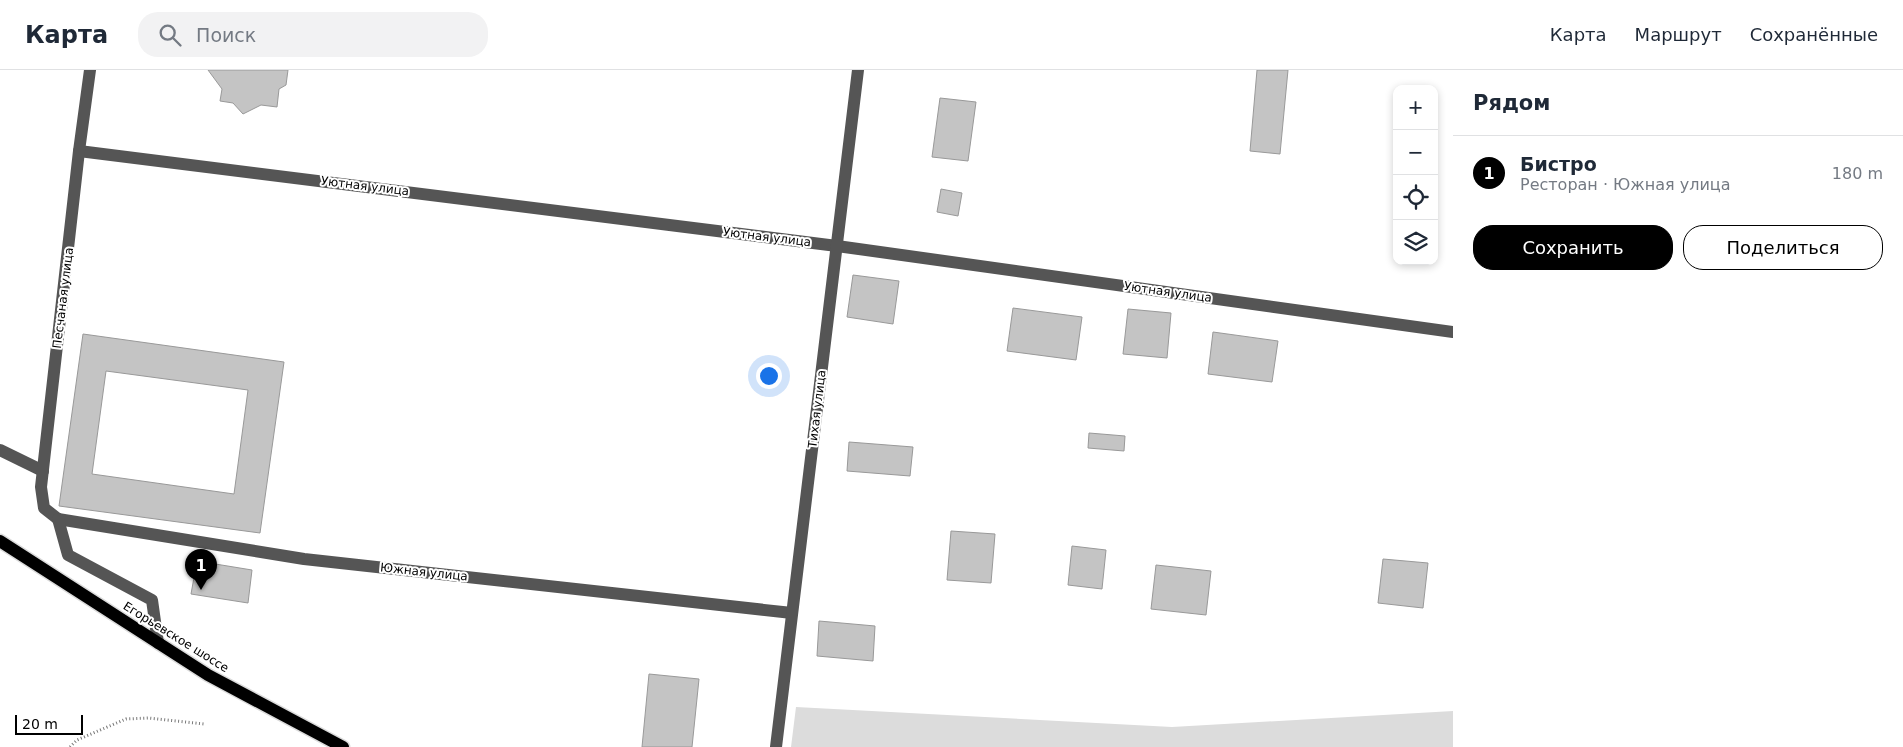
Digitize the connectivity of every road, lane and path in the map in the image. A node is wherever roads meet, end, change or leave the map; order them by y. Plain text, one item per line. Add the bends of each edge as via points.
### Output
1 (90, 70) edge
2 (858, 70) edge
3 (80, 150) junction
4 (837, 246) junction
5 (1453, 332) edge
6 (0, 450) edge
7 (43, 471) junction
8 (58, 519) junction
9 (0, 541) edge
10 (792, 613) junction
11 (158, 643) junction
12 (204, 724) dead end
13 (70, 747) edge
14 (343, 747) edge
15 (776, 747) edge

1 - 3 street, Песчаная улица
2 - 4 street, Тихая улица
3 - 4 street, Уютная улица
3 - 7 street, Песчаная улица
4 - 5 street, Уютная улица
4 - 10 street, Тихая улица
6 - 7 street
7 - 8 street, Песчаная улица via 44,508
8 - 10 street, Южная улица via 304,559
8 - 11 street via 68,555 152,600
9 - 11 main road, Егорьевское шоссе
10 - 15 street, Тихая улица
11 - 14 main road, Егорьевское шоссе via 208,675
12 - 13 path via 126,719 77,740

